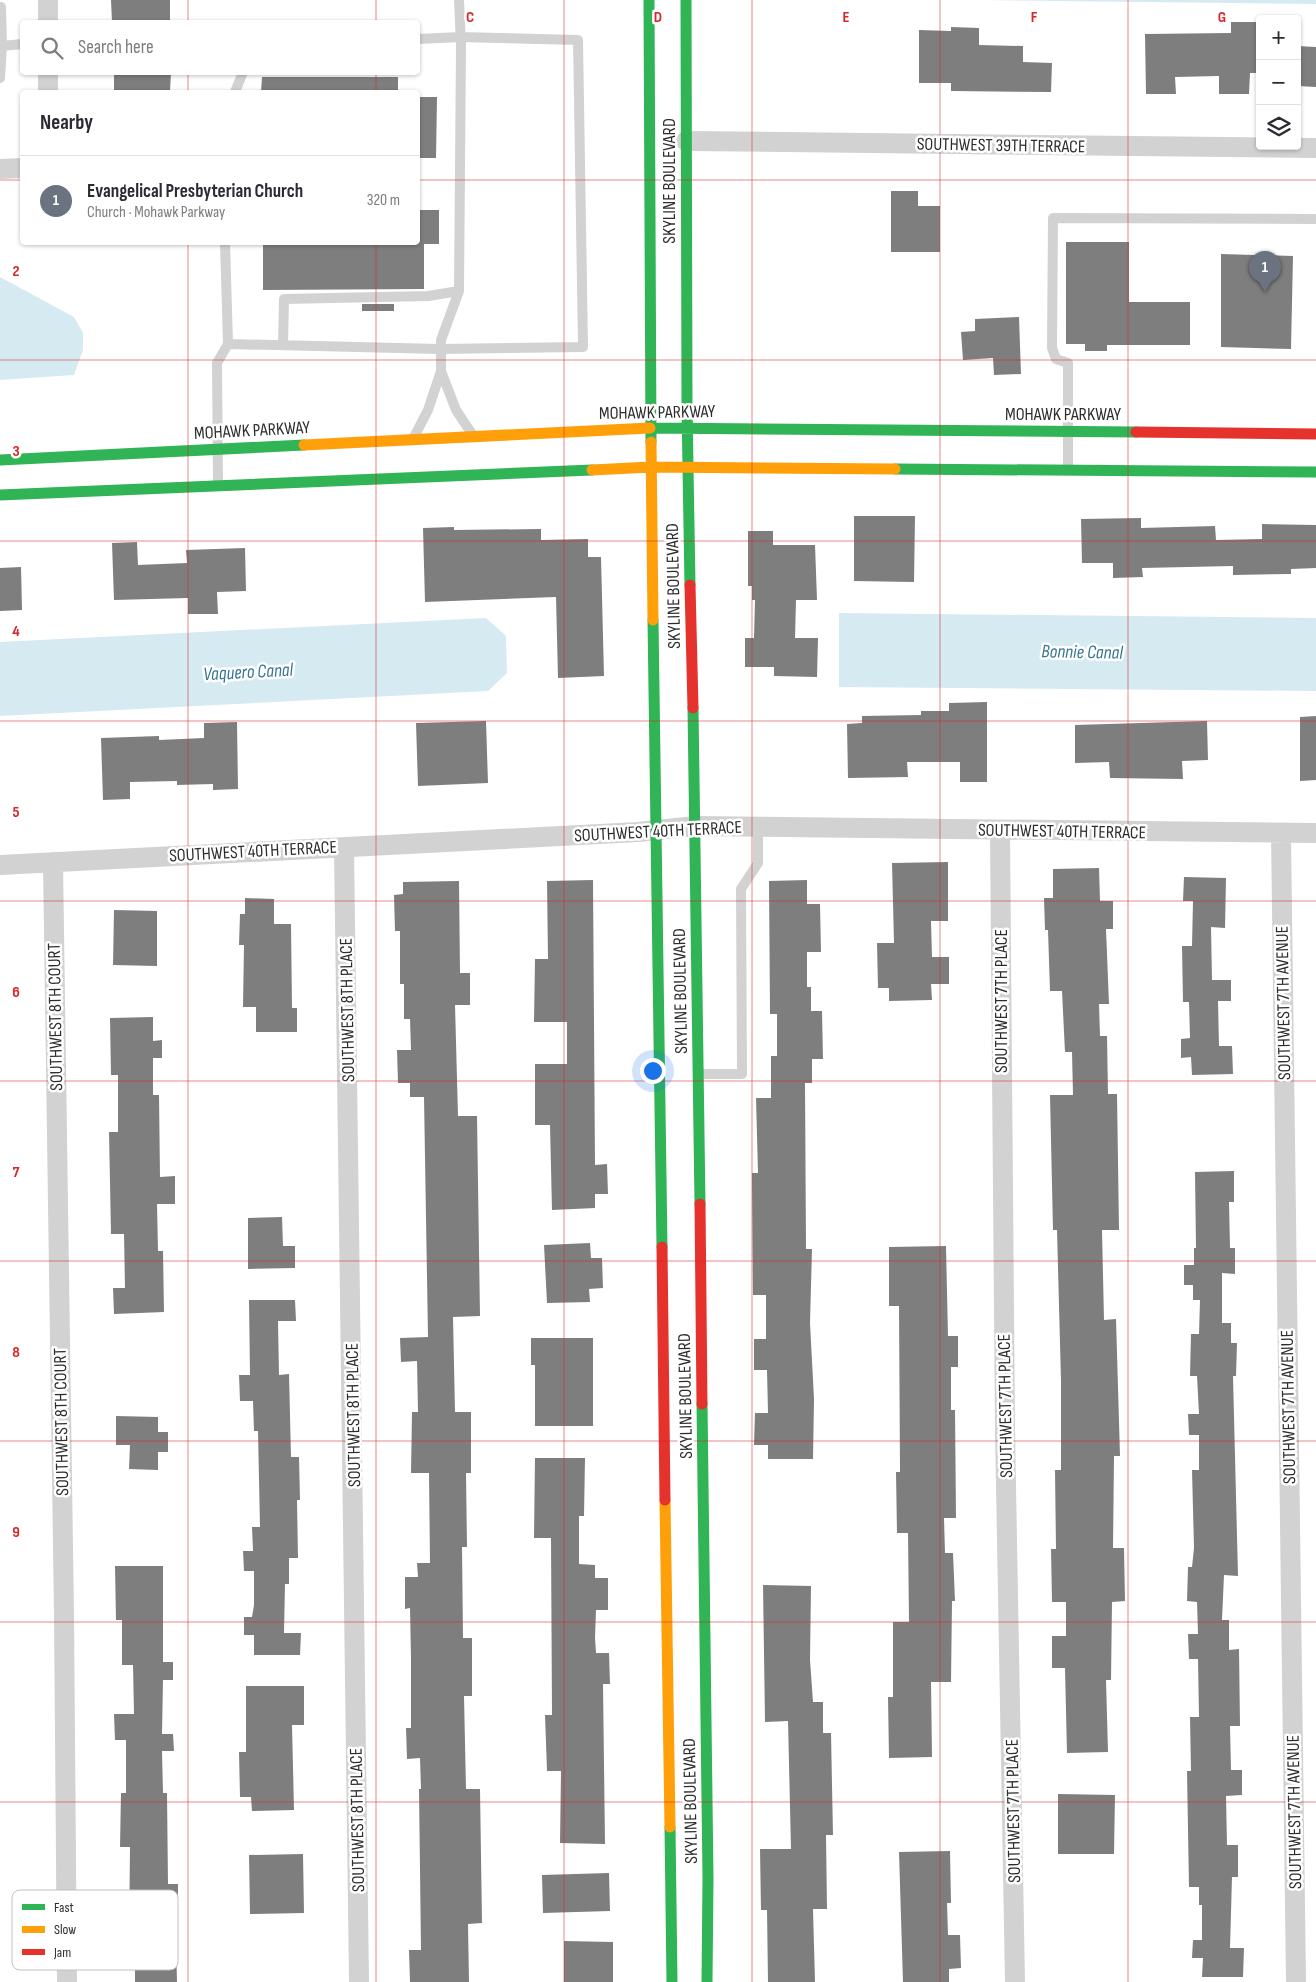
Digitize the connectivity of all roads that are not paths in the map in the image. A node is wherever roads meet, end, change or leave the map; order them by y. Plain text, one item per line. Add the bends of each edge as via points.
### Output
1 (48, 0) edge
2 (459, 0) edge
3 (649, 0) edge
4 (686, 0) edge
5 (1, 7) edge
6 (48, 20) edge
7 (460, 37) junction
8 (420, 39) edge
9 (20, 44) edge
10 (2, 46) junction
11 (48, 75) edge
12 (242, 75) edge
13 (0, 78) edge
14 (48, 90) edge
15 (236, 90) edge
16 (686, 141) junction
17 (1316, 148) edge
18 (20, 168) edge
19 (0, 170) edge
20 (1316, 219) edge
21 (225, 245) edge
22 (459, 291) junction
23 (228, 344) junction
24 (283, 345) junction
25 (440, 349) junction
26 (441, 372) junction
27 (651, 428) junction
28 (688, 428) junction
29 (1068, 430) junction
30 (1316, 434) edge
31 (474, 437) junction
32 (412, 440) junction
33 (217, 450) junction
34 (0, 460) edge
35 (651, 467) junction
36 (689, 468) junction
37 (1068, 470) junction
38 (1316, 472) edge
39 (218, 485) junction
40 (0, 495) edge
41 (695, 826) junction
42 (758, 826) junction
43 (655, 829) junction
44 (1000, 830) junction
45 (1281, 833) junction
46 (1316, 833) edge
47 (344, 847) junction
48 (53, 862) junction
49 (0, 864) edge
50 (698, 1074) junction
51 (66, 1890) edge
52 (359, 1982) edge
53 (672, 1982) edge
54 (707, 1982) edge
55 (1015, 1982) edge
56 (1296, 1982) edge

1 - 6 street
2 - 7 lane
3 - 27 street, SKYLINE BOULEVARD
4 - 16 street, SKYLINE BOULEVARD
5 - 10 lane
7 - 8 lane
7 - 22 lane
7 - 25 lane via 578,40 582,347
9 - 10 lane
10 - 13 lane
11 - 14 street
12 - 15 lane
16 - 17 street, SOUTHWEST 39TH TERRACE
16 - 28 street, SKYLINE BOULEVARD
18 - 19 street
20 - 29 lane via 1053,218 1052,348 1056,359 1068,363
21 - 23 lane
22 - 24 lane via 428,296 284,299
22 - 25 lane
23 - 24 lane
23 - 33 lane via 217,363
24 - 25 lane
25 - 26 lane
26 - 31 lane via 456,410
26 - 32 lane via 428,410
27 - 28 street, MOHAWK PARKWAY
27 - 31 street, MOHAWK PARKWAY
27 - 35 street, SKYLINE BOULEVARD
28 - 29 street, MOHAWK PARKWAY
28 - 36 street, SKYLINE BOULEVARD
29 - 30 street, MOHAWK PARKWAY
29 - 37 lane
31 - 32 street, MOHAWK PARKWAY
32 - 33 street, MOHAWK PARKWAY
33 - 34 street, MOHAWK PARKWAY
33 - 39 lane
35 - 36 street
35 - 39 street
35 - 43 street, SKYLINE BOULEVARD
36 - 37 street
36 - 41 street, SKYLINE BOULEVARD
37 - 38 street
39 - 40 street
41 - 42 street, SOUTHWEST 40TH TERRACE
41 - 43 street, SOUTHWEST 40TH TERRACE
41 - 50 street, SKYLINE BOULEVARD
42 - 44 street, SOUTHWEST 40TH TERRACE
42 - 50 lane via 758,863 741,889 742,1074
43 - 47 street, SOUTHWEST 40TH TERRACE
43 - 53 street, SKYLINE BOULEVARD
44 - 45 street, SOUTHWEST 40TH TERRACE
44 - 55 street, SOUTHWEST 7TH PLACE via 1005,1430
45 - 46 street, SOUTHWEST 40TH TERRACE
45 - 56 street, SOUTHWEST 7TH AVENUE
47 - 48 street, SOUTHWEST 40TH TERRACE
47 - 52 street, SOUTHWEST 8TH PLACE
48 - 49 street, SOUTHWEST 40TH TERRACE
48 - 51 street, SOUTHWEST 8TH COURT
50 - 54 street, SKYLINE BOULEVARD

